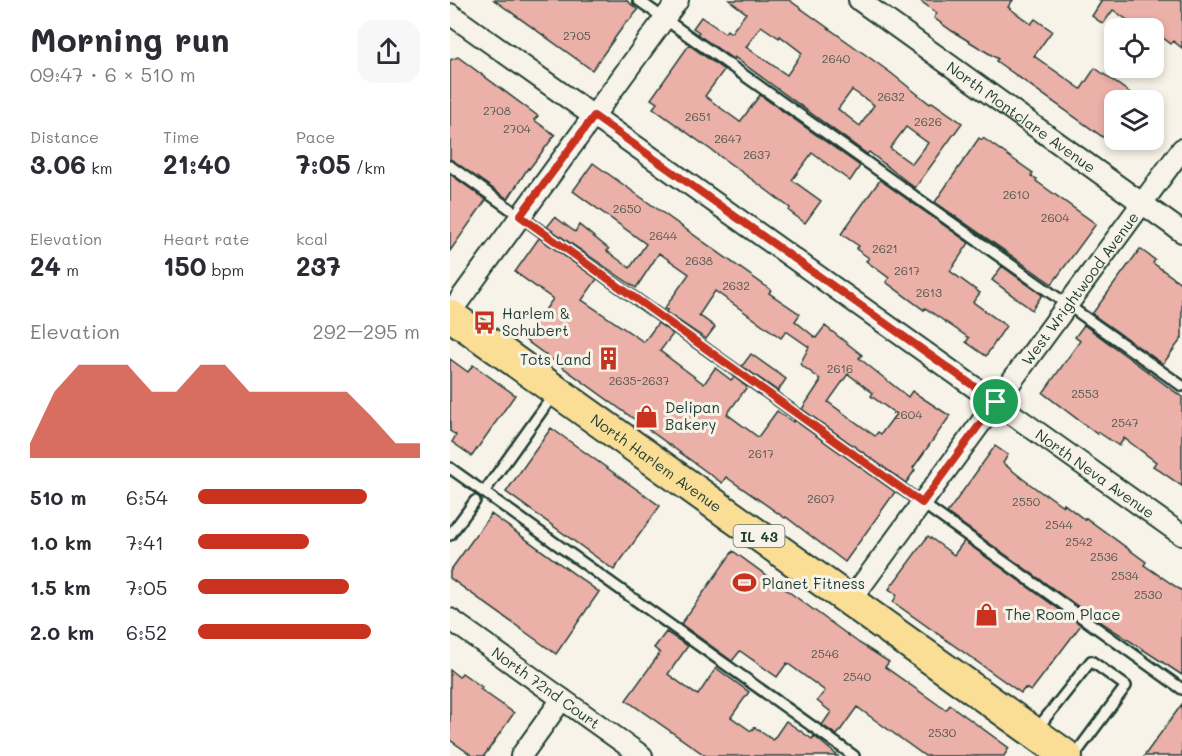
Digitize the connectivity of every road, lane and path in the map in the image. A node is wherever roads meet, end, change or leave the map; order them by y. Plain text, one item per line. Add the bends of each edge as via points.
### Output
1 (638, 0) edge
2 (678, 0) edge
3 (859, 0) edge
4 (450, 14) edge
5 (664, 19) junction
6 (594, 116) junction
7 (1182, 149) edge
8 (450, 166) edge
9 (1142, 203) junction
10 (520, 216) junction
11 (1182, 232) edge
12 (1068, 304) junction
13 (450, 314) edge
14 (1182, 386) edge
15 (557, 391) junction
16 (996, 402) junction
17 (450, 468) edge
18 (484, 492) junction
19 (475, 501) dead end
20 (922, 503) junction
21 (450, 535) edge
22 (1182, 535) edge
23 (850, 601) junction
24 (450, 619) edge
25 (1182, 689) edge
26 (562, 699) junction
27 (1053, 749) edge
28 (521, 756) edge
29 (642, 756) edge
30 (854, 756) edge

1 - 5 lane
2 - 5 street
3 - 9 street, North Montclare Avenue
4 - 6 street, North Neva Avenue
5 - 6 street
5 - 12 lane
6 - 10 street
6 - 16 street, North Neva Avenue
7 - 9 street, West Wrightwood Avenue
8 - 10 lane
9 - 11 street, North Montclare Avenue
9 - 12 street, West Wrightwood Avenue
10 - 13 street
10 - 20 lane
12 - 14 lane
12 - 16 street, West Wrightwood Avenue
13 - 15 main road, North Harlem Avenue / IL 43
15 - 18 lane
15 - 23 main road, North Harlem Avenue / IL 43
16 - 20 street, West Wrightwood Avenue
16 - 22 street, North Neva Avenue
17 - 18 lane
18 - 30 lane
19 - 21 lane
20 - 23 street, West Wrightwood Avenue
20 - 25 lane
23 - 27 main road, North Harlem Avenue / IL 43
24 - 26 street, North 72nd Court
26 - 28 street
26 - 29 street, North 72nd Court
27 - 27 lane via 1126,686 1091,661

